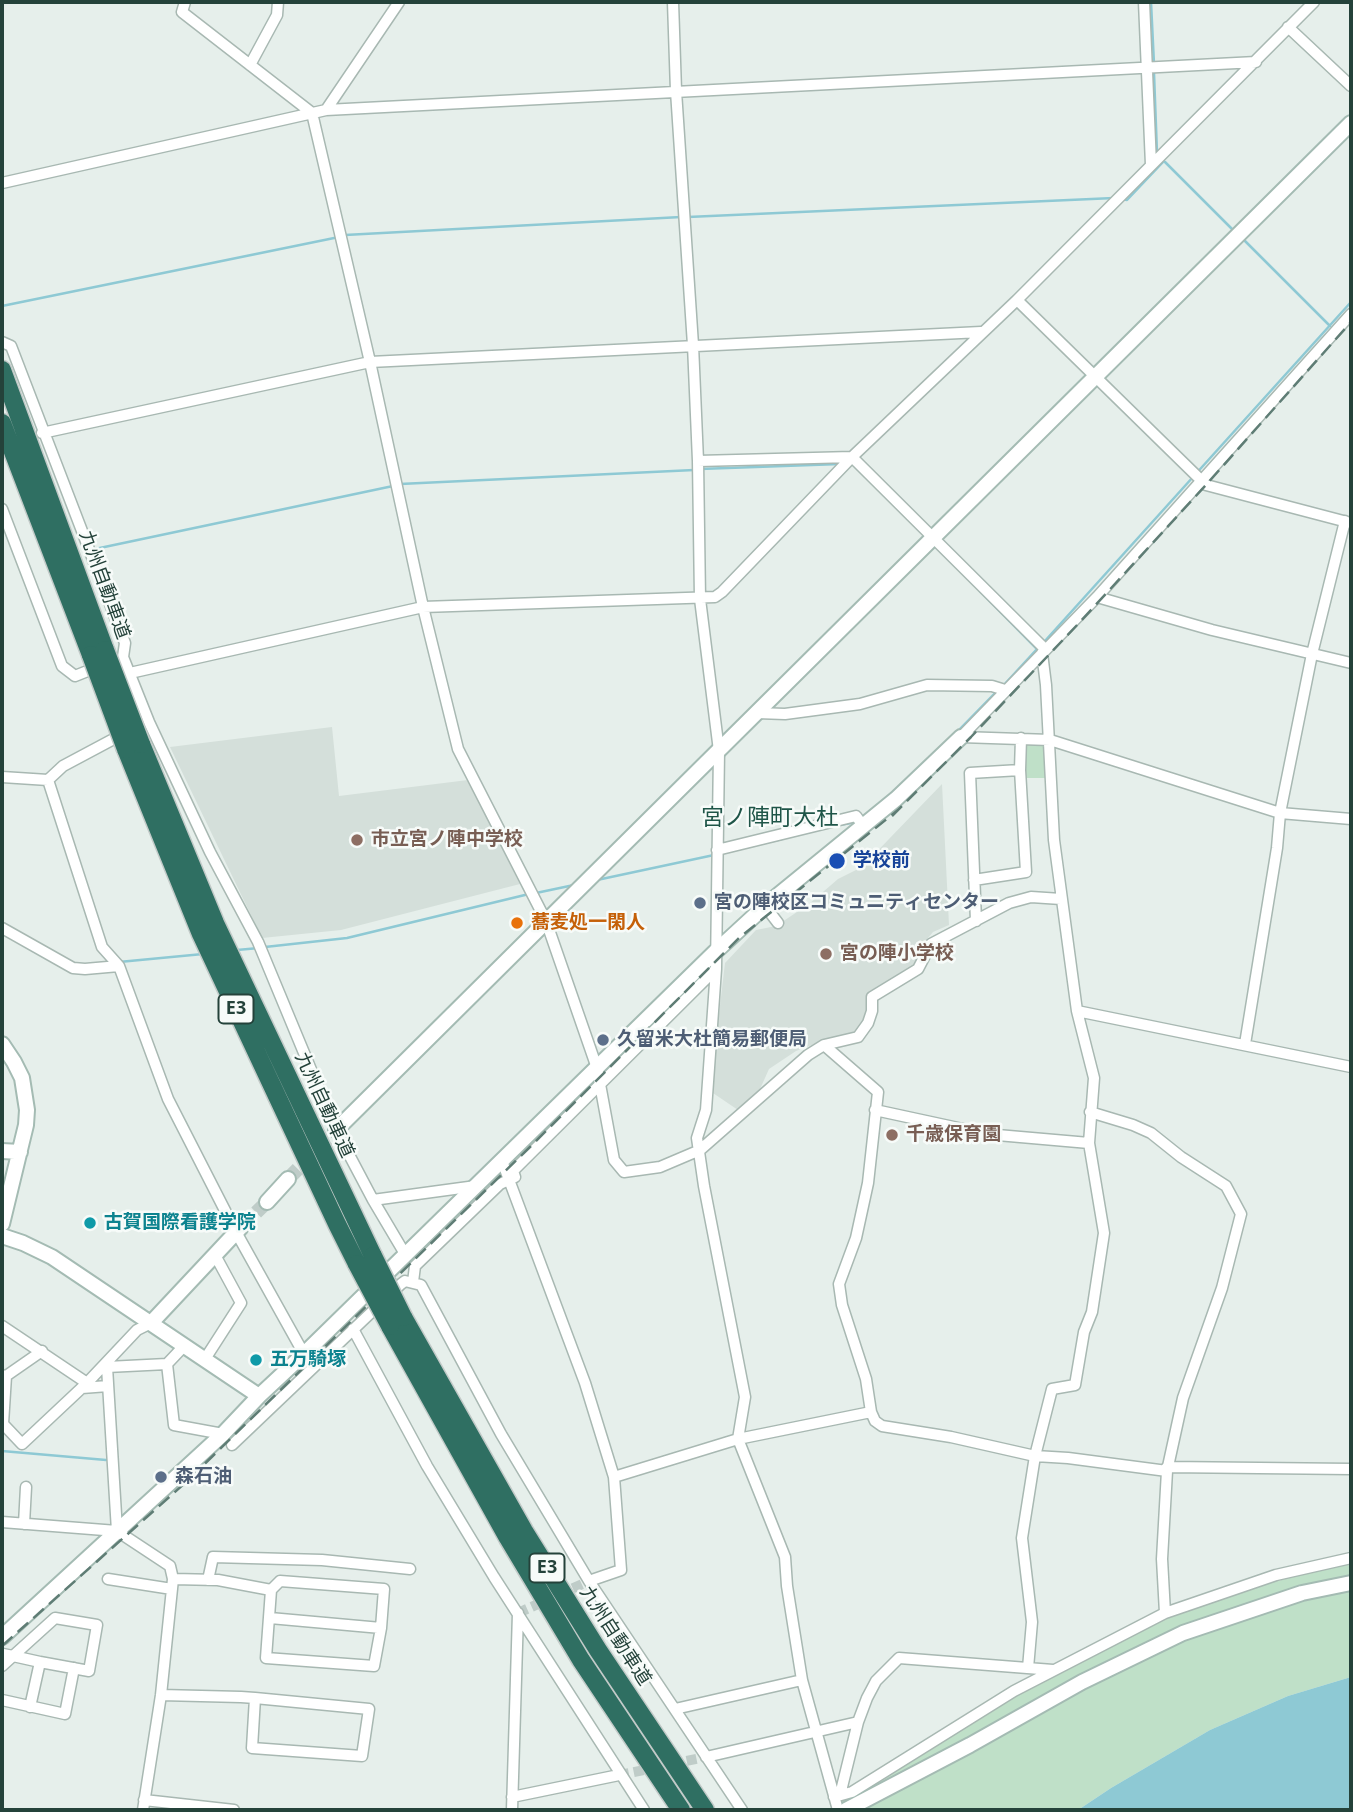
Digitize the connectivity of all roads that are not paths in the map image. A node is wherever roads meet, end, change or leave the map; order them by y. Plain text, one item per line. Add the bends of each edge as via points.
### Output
1 (185, 2) edge
2 (278, 2) edge
3 (399, 2) edge
4 (673, 2) edge
5 (1144, 2) edge
6 (1314, 2) edge
7 (1288, 27) junction
8 (1256, 62) junction
9 (250, 65) junction
10 (1146, 67) junction
11 (1351, 86) edge
12 (676, 91) junction
13 (326, 110) junction
14 (312, 113) junction
15 (1351, 123) edge
16 (1151, 165) junction
17 (2, 183) edge
18 (1017, 300) junction
19 (1351, 314) edge
20 (981, 332) junction
21 (2, 342) edge
22 (693, 345) junction
23 (370, 362) junction
24 (2, 370) edge
25 (1096, 376) junction
26 (2, 423) edge
27 (43, 433) junction
28 (852, 457) junction
29 (698, 461) junction
30 (1202, 482) junction
31 (2, 509) edge
32 (1348, 522) edge
33 (933, 537) junction
34 (1097, 597) junction
35 (700, 599) junction
36 (423, 607) junction
37 (1043, 651) junction
38 (98, 653) junction
39 (1312, 654) junction
40 (123, 657) junction
41 (1351, 663) edge
42 (130, 673) junction
43 (1004, 690) junction
44 (757, 713) junction
45 (149, 722) junction
46 (961, 737) junction
47 (1021, 738) junction
48 (1050, 740) junction
49 (719, 751) junction
50 (1020, 770) junction
51 (2, 777) edge
52 (48, 780) junction
53 (1280, 813) junction
54 (1351, 819) edge
55 (864, 827) junction
56 (717, 850) junction
57 (974, 880) junction
58 (1061, 899) junction
59 (765, 906) junction
60 (546, 921) junction
61 (976, 921) junction
62 (778, 923) dead end
63 (2, 928) edge
64 (715, 952) junction
65 (119, 966) junction
66 (716, 969) junction
67 (1077, 1011) junction
68 (2, 1044) edge
69 (1245, 1044) junction
70 (824, 1045) junction
71 (1351, 1066) edge
72 (597, 1068) junction
73 (600, 1086) junction
74 (875, 1110) junction
75 (1090, 1112) junction
76 (336, 1130) junction
77 (1089, 1143) junction
78 (700, 1150) junction
79 (2, 1151) edge
80 (20, 1152) junction
81 (502, 1161) junction
82 (288, 1179) tunnel mouth
83 (509, 1180) junction
84 (477, 1186) junction
85 (373, 1200) junction
86 (267, 1202) tunnel mouth
87 (2, 1224) edge
88 (239, 1230) junction
89 (2, 1236) edge
90 (405, 1254) junction
91 (215, 1255) junction
92 (413, 1282) junction
93 (396, 1322) junction
94 (151, 1324) junction
95 (2, 1326) edge
96 (353, 1329) junction
97 (185, 1345) junction
98 (43, 1351) junction
99 (304, 1354) junction
100 (205, 1359) junction
101 (107, 1364) junction
102 (167, 1364) junction
103 (4, 1376) edge
104 (84, 1385) junction
105 (108, 1387) junction
106 (259, 1396) junction
107 (871, 1412) junction
108 (228, 1439) junction
109 (738, 1439) junction
110 (1035, 1457) junction
111 (1167, 1469) junction
112 (1351, 1469) edge
113 (614, 1477) junction
114 (26, 1487) dead end
115 (2, 1522) edge
116 (24, 1524) junction
117 (117, 1531) junction
118 (1351, 1558) edge
119 (410, 1569) dead end
120 (108, 1579) dead end
121 (208, 1580) junction
122 (589, 1581) junction
123 (1351, 1583) edge
124 (172, 1584) junction
125 (271, 1591) junction
126 (518, 1613) junction
127 (1165, 1613) junction
128 (270, 1618) junction
129 (381, 1628) junction
130 (2, 1637) edge
131 (7, 1655) edge
132 (40, 1662) junction
133 (2, 1667) edge
134 (74, 1668) junction
135 (1028, 1668) junction
136 (1054, 1670) junction
137 (802, 1680) junction
138 (161, 1695) junction
139 (255, 1698) junction
140 (2, 1700) edge
141 (30, 1707) junction
142 (675, 1709) junction
143 (858, 1722) junction
144 (818, 1730) junction
145 (706, 1757) junction
146 (619, 1775) junction
147 (837, 1796) junction
148 (512, 1797) junction
149 (144, 1805) edge
150 (234, 1810) edge
151 (512, 1810) edge
152 (644, 1810) edge
153 (681, 1810) edge
154 (705, 1810) edge
155 (742, 1810) edge
156 (838, 1810) edge
157 (846, 1810) edge

1 - 9 street via 182,12
2 - 9 street via 277,15
3 - 13 street
4 - 12 street
5 - 10 street
6 - 7 street
7 - 8 street
7 - 11 street
8 - 10 street
8 - 16 street
9 - 14 street
10 - 12 street
10 - 16 street
12 - 13 street
12 - 22 street
13 - 14 street
14 - 17 street
14 - 23 street
15 - 25 street
16 - 18 street
18 - 20 street
18 - 25 street
19 - 30 street
20 - 22 street
20 - 28 street
21 - 27 street via 11,346
22 - 23 street
22 - 29 street
23 - 27 street
23 - 36 street
24 - 38 highway, 九州自動車道 / E3
25 - 30 street
25 - 33 street
26 - 38 highway, 九州自動車道 / E3
27 - 40 street via 125,643
28 - 29 street
28 - 33 street
28 - 35 street via 722,592
29 - 35 street
30 - 32 street
30 - 34 street
31 - 40 street via 62,666 75,676
32 - 39 street
33 - 37 street
33 - 44 street
34 - 37 street
34 - 39 street
35 - 36 street
35 - 49 street
36 - 42 street
36 - 60 street via 458,749
37 - 43 street
37 - 48 street
38 - 93 highway, 九州自動車道 / E3, bridge via 134,746
39 - 41 street
39 - 53 street
40 - 42 street
42 - 45 street
43 - 44 street via 927,685 860,704
43 - 46 street
44 - 49 street
45 - 52 street via 81,755
45 - 76 street via 258,942
46 - 47 street
46 - 55 street
47 - 48 street
47 - 50 street
48 - 53 street
48 - 58 street
49 - 56 street
49 - 60 street
50 - 57 street via 1026,872
50 - 57 street via 970,773
51 - 52 street
52 - 65 street via 102,947
53 - 54 street
53 - 69 street
55 - 56 street via 856,816
55 - 59 street
56 - 64 street
57 - 61 street
58 - 61 street via 1031,897
58 - 67 street
59 - 62 street
59 - 64 street
60 - 72 street
60 - 76 street
61 - 70 street via 931,944 918,969 872,997 868,1023 858,1037
63 - 65 street via 72,968
64 - 66 street
64 - 72 street
65 - 88 street via 168,1099
66 - 73 street
66 - 78 street via 706,1110 697,1138
67 - 69 street
67 - 75 street via 1094,1078
68 - 80 street via 26,1090
69 - 71 street
70 - 74 street via 878,1092
70 - 78 street
72 - 73 street
72 - 81 street
73 - 78 street via 614,1160 624,1172 660,1167
73 - 83 street
74 - 77 street via 986,1134
74 - 107 street via 868,1183 856,1238 839,1284
75 - 77 street
75 - 111 street via 1151,1133 1226,1186 1241,1214 1222,1287 1183,1398
76 - 85 street
77 - 110 street via 1104,1233 1092,1312 1074,1385 1052,1389
78 - 109 street via 745,1397
79 - 80 street
80 - 87 street
81 - 83 street
81 - 84 street
82 - 86 street
83 - 92 street via 415,1266
83 - 113 street via 585,1383
84 - 85 street
84 - 90 street
85 - 90 street
88 - 91 street
88 - 99 street
89 - 94 street via 52,1257
90 - 99 street
91 - 94 street
91 - 100 street via 241,1303
92 - 96 street via 401,1284
92 - 122 street via 421,1285 501,1434
93 - 153 highway, 九州自動車道 / E3 via 425,1394 574,1649
93 - 154 highway, 九州自動車道 / E3 via 440,1386 598,1650
94 - 97 street
94 - 101 street via 137,1329
95 - 98 street
96 - 108 street
96 - 126 street via 427,1466
97 - 100 street
97 - 102 street
98 - 103 street
98 - 104 street
99 - 106 street
100 - 106 street
101 - 102 street
101 - 104 street
101 - 105 street
102 - 108 street via 174,1425
103 - 104 street via 3,1424 22,1444
104 - 105 street
105 - 117 street
106 - 108 street
107 - 109 street
107 - 110 street via 883,1426
108 - 117 street
109 - 113 street
109 - 137 street via 785,1557
110 - 111 street
110 - 135 street via 1022,1538 1032,1622
111 - 112 street
111 - 127 street via 1162,1559
113 - 122 street via 621,1570
114 - 116 street
115 - 116 street
116 - 117 street
117 - 124 street via 170,1566
117 - 130 street
118 - 127 street via 1276,1575
119 - 121 street via 322,1560 213,1557
120 - 124 street
121 - 124 street
121 - 125 street
122 - 142 street
123 - 157 street via 1291,1596 1183,1633 1082,1682
124 - 138 street
125 - 128 street
125 - 129 street via 280,1581 384,1589
126 - 146 street
126 - 148 street
127 - 136 street
128 - 129 street
128 - 129 street via 265,1658 374,1667
131 - 132 street
131 - 133 street
131 - 134 street via 55,1618 97,1625 89,1671
132 - 134 street
132 - 141 street
134 - 141 street via 65,1714
135 - 136 street
135 - 143 street via 899,1658 876,1681
136 - 147 street via 852,1792
137 - 142 street
137 - 144 street
138 - 139 street
138 - 149 street
139 - 139 street via 369,1709 362,1755 252,1748
140 - 141 street
142 - 145 street
143 - 144 street
143 - 147 street
144 - 145 street
144 - 147 street
145 - 155 street
146 - 148 street
146 - 152 street
147 - 156 street
148 - 151 street
149 - 150 street

